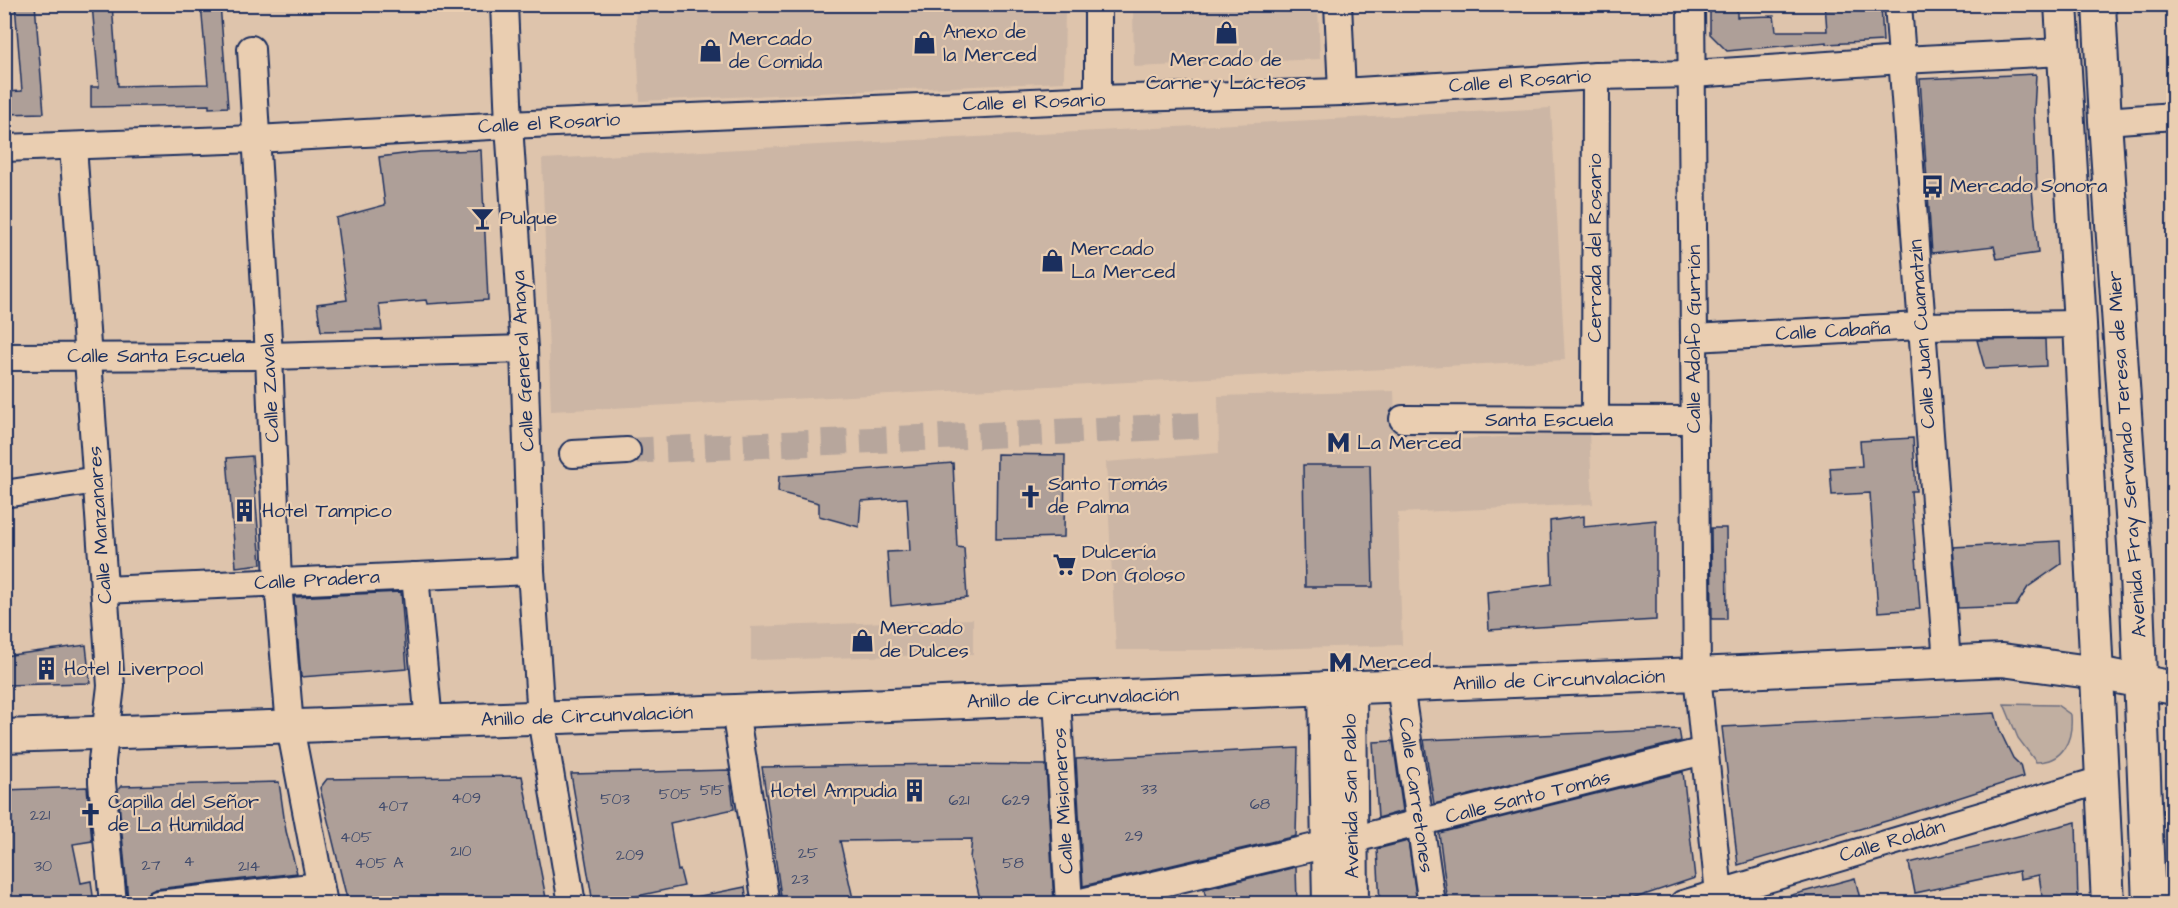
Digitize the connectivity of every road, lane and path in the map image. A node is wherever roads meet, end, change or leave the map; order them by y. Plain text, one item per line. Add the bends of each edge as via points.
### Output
1 (504, 4) edge
2 (1098, 4) edge
3 (1338, 4) edge
4 (1691, 4) edge
5 (1898, 4) edge
6 (2061, 4) edge
7 (2099, 4) edge
8 (251, 49) dead end
9 (2063, 52) junction
10 (1902, 60) junction
11 (1692, 74) junction
12 (1596, 76) junction
13 (1342, 92) junction
14 (1098, 99) junction
15 (2174, 116) edge
16 (2105, 121) junction
17 (509, 125) junction
18 (256, 138) junction
19 (73, 146) junction
20 (4, 148) edge
21 (2080, 324) junction
22 (1920, 326) junction
23 (1694, 338) junction
24 (524, 349) junction
25 (269, 356) junction
26 (4, 357) edge
27 (87, 357) junction
28 (1403, 419) dead end
29 (1595, 420) junction
30 (1695, 420) junction
31 (627, 451) tunnel mouth
32 (573, 454) dead end
33 (97, 480) junction
34 (4, 494) edge
35 (531, 571) junction
36 (415, 576) junction
37 (278, 582) junction
38 (104, 590) junction
39 (1947, 663) junction
40 (2097, 673) junction
41 (1697, 674) junction
42 (2140, 681) junction
43 (1400, 686) junction
44 (1337, 688) junction
45 (2174, 688) edge
46 (1057, 699) junction
47 (735, 711) junction
48 (541, 718) junction
49 (429, 722) junction
50 (290, 727) junction
51 (106, 733) junction
52 (4, 735) edge
53 (1704, 751) junction
54 (2102, 780) junction
55 (1420, 824) junction
56 (1340, 842) junction
57 (322, 895) edge
58 (1719, 898) edge
59 (113, 903) edge
60 (158, 903) edge
61 (572, 903) edge
62 (766, 903) edge
63 (1071, 903) edge
64 (1329, 903) edge
65 (1352, 903) edge
66 (1432, 903) edge
67 (1683, 903) edge
68 (2108, 903) edge
69 (2149, 903) edge

1 - 17 street, Calle General Anaya
2 - 14 street
3 - 13 street
4 - 11 street, Calle Adolfo Gurrión
5 - 10 street, Calle Juan Cuamatzín
6 - 9 main road, Avenida Fray Servando Teresa de Mier
7 - 16 main road, Avenida Fray Servando Teresa de Mier
8 - 18 street, Calle Zavala
9 - 10 street, Calle el Rosario
9 - 21 main road, Avenida Fray Servando Teresa de Mier
10 - 11 street, Calle el Rosario
10 - 22 street, Calle Juan Cuamatzín
11 - 12 street, Calle el Rosario
11 - 23 street, Calle Adolfo Gurrión
12 - 13 street, Calle el Rosario
12 - 29 street, Cerrada del Rosario
13 - 14 street, Calle el Rosario
14 - 17 street, Calle el Rosario
15 - 16 street
16 - 42 main road, Avenida Fray Servando Teresa de Mier
17 - 18 street, Calle el Rosario
17 - 24 street, Calle General Anaya
18 - 19 street, Calle el Rosario
18 - 25 street, Calle Zavala
19 - 20 street, Calle el Rosario
19 - 27 street, Calle Manzanares
21 - 22 street, Calle Cabaña
21 - 40 main road, Avenida Fray Servando Teresa de Mier
22 - 23 street, Calle Cabaña
22 - 39 street, Calle Juan Cuamatzín
23 - 30 street, Calle Adolfo Gurrión
24 - 25 street, Calle Santa Escuela
24 - 35 street, Calle General Anaya
25 - 27 street, Calle Santa Escuela
25 - 37 street, Calle Zavala
26 - 27 street, Calle Santa Escuela
27 - 33 street, Calle Manzanares
28 - 29 street, Santa Escuela
29 - 30 street, Santa Escuela
30 - 41 street, Calle Adolfo Gurrión
31 - 32 street
33 - 34 street
33 - 38 street, Calle Manzanares
35 - 36 street, Calle Pradera
35 - 48 street, Calle General Anaya
36 - 37 street, Calle Pradera
36 - 49 street
37 - 38 street, Calle Pradera
37 - 50 street, Calle Zavala
38 - 51 street, Calle Manzanares via 111,687
39 - 40 main road, Anillo de Circunvalación via 2002,660
39 - 41 main road, Anillo de Circunvalación
40 - 42 main road, Anillo de Circunvalación
40 - 54 main road, Avenida Fray Servando Teresa de Mier
41 - 43 main road, Anillo de Circunvalación
41 - 53 street, Calle Adolfo Gurrión
42 - 45 main road, Anillo de Circunvalación
42 - 69 main road, Avenida Fray Servando Teresa de Mier
43 - 44 main road, Anillo de Circunvalación
43 - 55 street, Calle Carretones
44 - 46 main road, Anillo de Circunvalación
44 - 56 main road
46 - 47 main road, Anillo de Circunvalación
46 - 63 street, Calle Misioneros
47 - 48 main road, Anillo de Circunvalación
47 - 62 street
48 - 49 main road, Anillo de Circunvalación
48 - 61 street, Calle General Anaya
49 - 50 main road, Anillo de Circunvalación
50 - 51 main road, Anillo de Circunvalación
50 - 57 street, Calle Zavala
51 - 52 main road, Anillo de Circunvalación
51 - 59 street, Calle Manzanares via 102,782
53 - 55 street, Calle Santo Tomás
53 - 58 street, Calle Adolfo Gurrión
54 - 58 street, Calle Roldán
54 - 68 main road, Avenida Fray Servando Teresa de Mier
55 - 56 street, Calle Santo Tomás
55 - 66 street, Calle Carretones
56 - 63 street, Calle Santo Tomás
56 - 64 main road
56 - 65 main road, Avenida San Pablo
57 - 60 street
58 - 67 street, Calle Roldán

